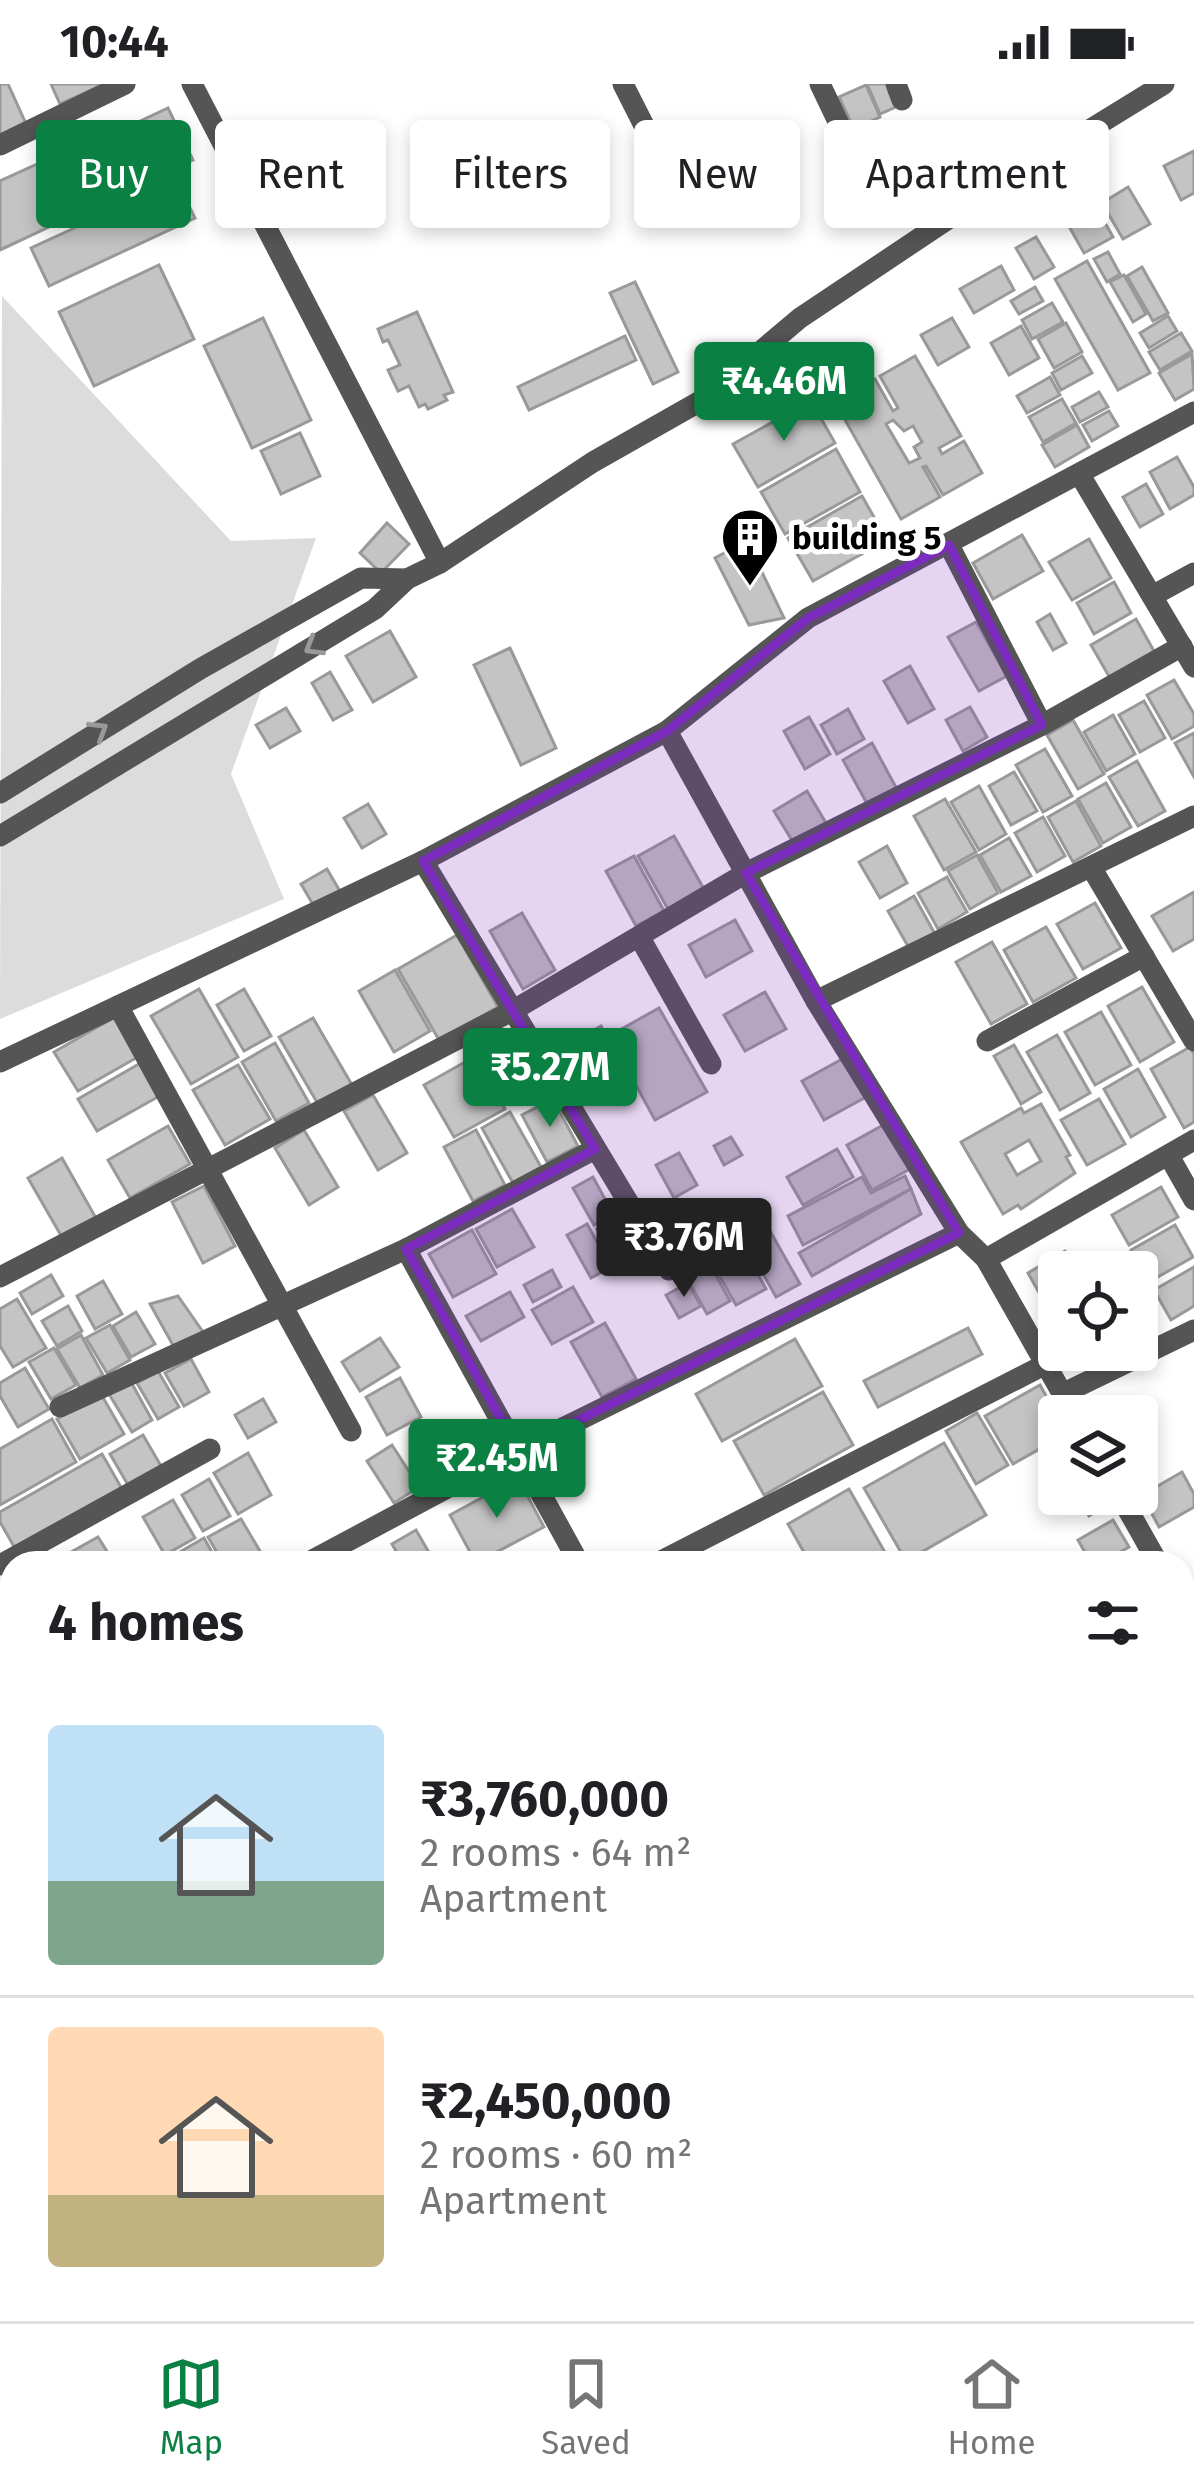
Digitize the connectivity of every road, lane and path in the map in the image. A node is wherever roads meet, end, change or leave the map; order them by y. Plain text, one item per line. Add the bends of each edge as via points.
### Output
1 (125, 84) edge
2 (192, 84) edge
3 (623, 84) edge
4 (820, 84) edge
5 (1164, 84) edge
6 (641, 120) edge
7 (837, 120) edge
8 (0, 145) edge
9 (1194, 412) edge
10 (1080, 476) junction
11 (949, 545) junction
12 (440, 563) junction
13 (1194, 573) edge
14 (407, 579) junction
15 (1152, 596) junction
16 (1182, 646) junction
17 (1194, 667) edge
18 (1042, 725) junction
19 (668, 730) junction
20 (0, 793) edge
21 (1194, 816) edge
22 (0, 836) edge
23 (423, 861) junction
24 (1091, 867) junction
25 (746, 872) junction
26 (640, 938) junction
27 (1144, 956) junction
28 (816, 1001) junction
29 (118, 1006) junction
30 (512, 1011) junction
31 (987, 1041) dead end
32 (1194, 1041) edge
33 (0, 1062) edge
34 (711, 1064) dead end
35 (1194, 1140) edge
36 (595, 1149) junction
37 (1169, 1156) junction
38 (208, 1172) junction
39 (1194, 1200) edge
40 (959, 1233) junction
41 (406, 1249) junction
42 (986, 1259) junction
43 (669, 1270) dead end
44 (0, 1277) edge
45 (282, 1303) junction
46 (1194, 1330) edge
47 (1038, 1350) edge
48 (1038, 1368) edge
49 (1050, 1371) edge
50 (1062, 1394) joint
51 (60, 1407) dead end
52 (351, 1431) dead end
53 (209, 1449) dead end
54 (518, 1450) junction
55 (1131, 1515) edge
56 (25, 1551) edge
57 (329, 1551) edge
58 (573, 1551) edge
59 (680, 1551) edge
60 (1151, 1551) edge

1 - 8 street
2 - 12 street
3 - 6 street
4 - 7 street
5 - 12 street via 800,318 704,399
9 - 10 street
10 - 11 street
10 - 15 street
11 - 18 street
11 - 19 street via 808,618
12 - 14 street
13 - 15 street
20 -> 14 street via 361,578
14 -> 22 street via 375,609
15 - 16 street
16 - 17 street
16 - 18 street
18 - 25 street
19 - 23 street
19 - 25 street
21 - 24 street
23 - 29 street
23 - 30 street
24 - 27 street
24 - 28 street
25 - 26 street
25 - 28 street
26 - 30 street
26 - 34 street
27 - 31 street
27 - 32 street
28 - 40 street
29 - 33 street
29 - 38 street
30 - 36 street
30 - 38 street
35 - 37 street
36 - 41 street
36 - 43 street
37 - 39 street
37 - 42 street
38 - 44 street
38 - 45 street
40 - 42 street
40 - 54 street
41 - 45 street
41 - 54 street
42 - 47 street
45 - 51 street
45 - 52 street
46 - 50 street
48 - 59 street
49 - 50 street
53 - 56 street
54 - 57 street
54 - 58 street
55 - 60 street

